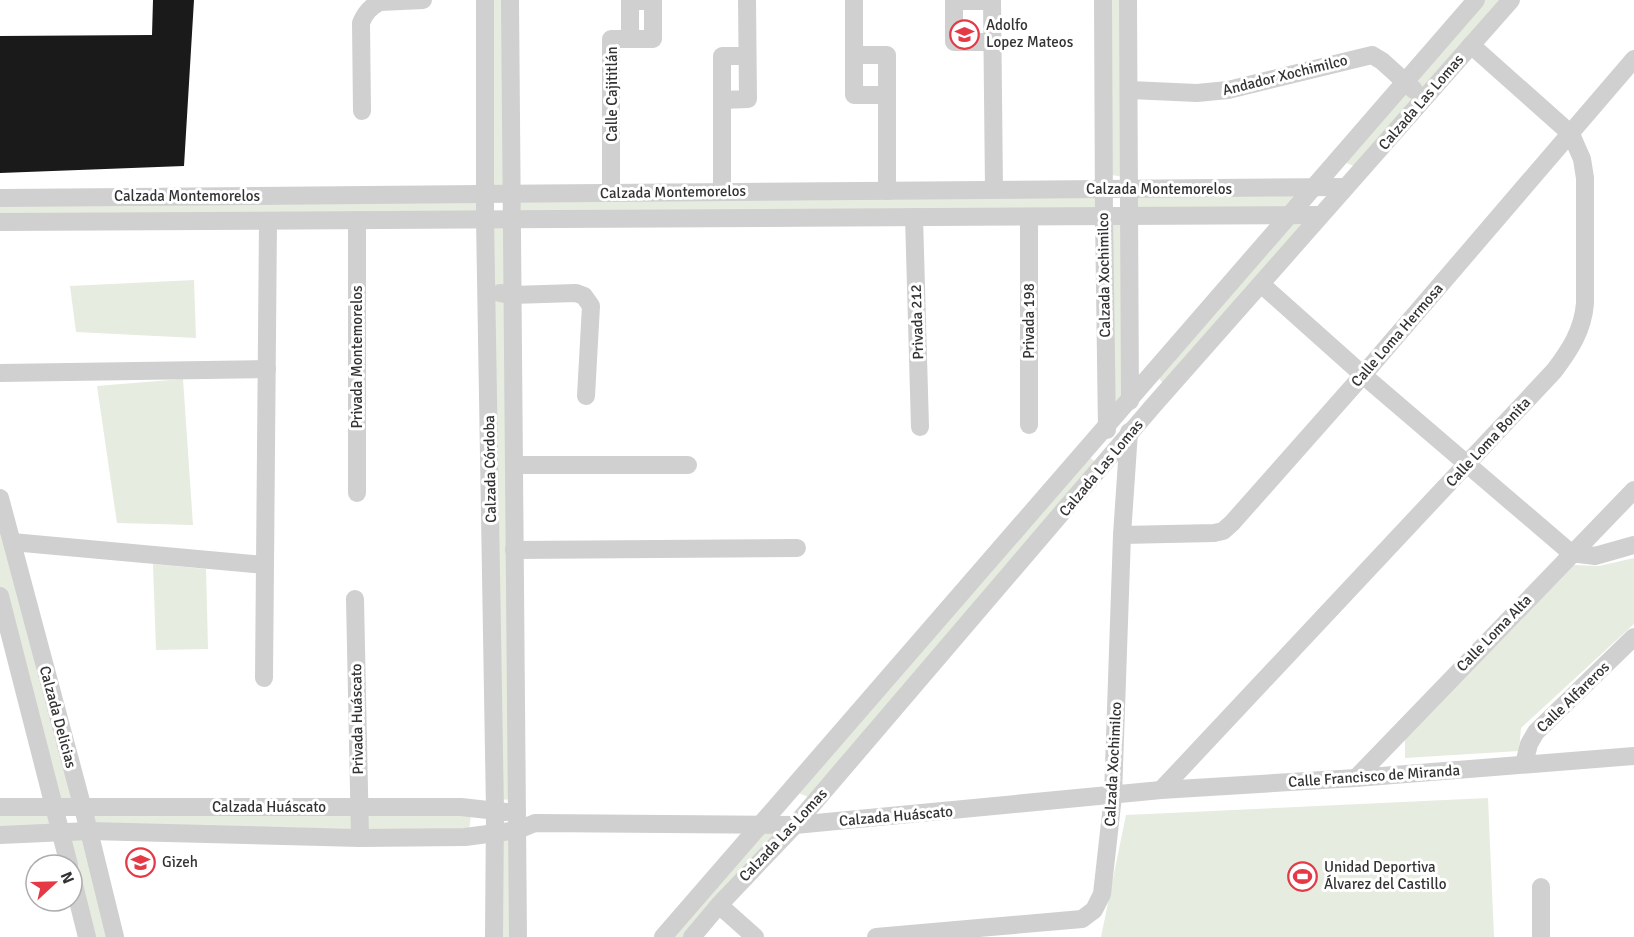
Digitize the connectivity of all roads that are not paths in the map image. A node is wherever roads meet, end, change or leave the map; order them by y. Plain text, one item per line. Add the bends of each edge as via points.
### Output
1 (423, 0) edge
2 (485, 0) edge
3 (510, 0) edge
4 (653, 0) edge
5 (747, 0) edge
6 (854, 0) edge
7 (954, 0) edge
8 (1103, 0) edge
9 (1128, 0) edge
10 (1476, 0) edge
11 (1511, 0) edge
12 (993, 42) junction
13 (1471, 45) junction
14 (854, 55) junction
15 (747, 56) junction
16 (1634, 59) edge
17 (1405, 82) junction
18 (1130, 90) junction
19 (887, 95) junction
20 (1424, 99) junction
21 (722, 100) junction
22 (362, 111) dead end
23 (1571, 134) junction
24 (1346, 187) junction
25 (1312, 188) junction
26 (1103, 189) junction
27 (1128, 189) junction
28 (994, 190) junction
29 (722, 191) junction
30 (831, 191) junction
31 (887, 191) junction
32 (642, 192) junction
33 (611, 193) junction
34 (485, 194) junction
35 (511, 194) junction
36 (167, 196) junction
37 (80, 197) junction
38 (0, 198) edge
39 (1288, 215) junction
40 (1321, 215) junction
41 (1104, 216) junction
42 (1128, 216) junction
43 (914, 217) junction
44 (831, 218) junction
45 (1029, 218) junction
46 (485, 219) junction
47 (512, 219) junction
48 (643, 219) junction
49 (268, 220) junction
50 (357, 220) junction
51 (79, 221) junction
52 (168, 221) junction
53 (0, 222) edge
54 (1261, 284) junction
55 (486, 291) junction
56 (512, 295) junction
57 (267, 369) junction
58 (0, 373) edge
59 (1363, 375) junction
60 (586, 396) dead end
61 (1130, 398) junction
62 (1029, 424) dead end
63 (1106, 425) junction
64 (920, 427) dead end
65 (1128, 436) junction
66 (1113, 454) junction
67 (1467, 464) junction
68 (514, 465) junction
69 (688, 465) dead end
70 (1127, 471) junction
71 (1634, 490) edge
72 (357, 493) dead end
73 (0, 498) edge
74 (514, 501) junction
75 (490, 502) junction
76 (1122, 534) junction
77 (12, 542) junction
78 (1634, 545) edge
79 (797, 548) dead end
80 (514, 550) junction
81 (1571, 553) junction
82 (265, 565) junction
83 (0, 596) edge
84 (355, 599) dead end
85 (1634, 637) edge
86 (264, 678) dead end
87 (1634, 756) edge
88 (1524, 764) junction
89 (1356, 778) junction
90 (1161, 790) junction
91 (1113, 796) junction
92 (54, 806) junction
93 (0, 807) edge
94 (82, 807) junction
95 (359, 807) junction
96 (495, 811) junction
97 (523, 822) junction
98 (760, 825) junction
99 (795, 825) junction
100 (89, 831) junction
101 (61, 833) junction
102 (495, 833) junction
103 (0, 835) edge
104 (360, 838) junction
105 (66, 853) edge
106 (1541, 887) dead end
107 (719, 905) junction
108 (81, 913) edge
109 (87, 937) edge
110 (115, 937) edge
111 (494, 937) edge
112 (518, 937) edge
113 (663, 937) edge
114 (692, 937) edge
115 (755, 937) edge
116 (876, 937) edge
117 (1541, 937) edge

1 - 22 street via 380,2 364,16
2 - 34 street, Calzada Córdoba
3 - 35 street, Calzada Córdoba
4 - 33 street, Calle Cajititlán via 653,39 611,39
5 - 15 street
6 - 14 street
7 - 12 street via 992,1
7 - 12 street via 954,42
8 - 26 street, Calzada Xochimilco
9 - 18 street, Calzada Xochimilco
10 - 17 street, Calzada Las Lomas
11 - 13 street, Calzada Las Lomas
12 - 28 street
13 - 20 street, Calzada Las Lomas
13 - 23 street, Calle Loma Bonita
14 - 19 street via 854,95
14 - 19 street via 887,55
15 - 21 street via 722,56
15 - 21 street via 748,99
16 - 23 street, Calle Loma Hermosa
17 - 18 street, Andador Xochimilco via 1372,55 1228,90
17 - 20 street, Andador Xochimilco
17 - 25 street, Calzada Las Lomas
18 - 27 street, Calzada Xochimilco
19 - 31 street
20 - 24 street, Calzada Las Lomas
21 - 29 street
23 - 59 street, Calle Loma Hermosa
23 - 67 street, Calle Loma Bonita via 1585,178 1585,303 1581,325 1573,346 1554,371
24 - 25 street, Calzada Montemorelos
24 - 40 street, Calzada Las Lomas
25 - 27 street, Calzada Montemorelos
25 - 39 street, Calzada Las Lomas
26 - 27 street, Calzada Montemorelos
26 - 28 street, Calzada Montemorelos
26 - 41 street, Calzada Xochimilco
27 - 42 street, Calzada Xochimilco
28 - 31 street, Calzada Montemorelos
29 - 30 street, Calzada Montemorelos
29 - 32 street, Calzada Montemorelos
30 - 31 street, Calzada Montemorelos
30 - 44 street
32 - 33 street, Calzada Montemorelos
32 - 48 street
33 - 35 street, Calzada Montemorelos
34 - 35 street, Calzada Montemorelos
34 - 36 street, Calzada Montemorelos
34 - 46 street, Calzada Córdoba
35 - 47 street, Calzada Córdoba
36 - 37 street, Calzada Montemorelos
36 - 52 street
37 - 38 street, Calzada Montemorelos
37 - 51 street
39 - 40 street, Calzada Montemorelos
39 - 42 street, Calzada Montemorelos
39 - 61 street, Calzada Las Lomas
40 - 54 street, Calzada Las Lomas
41 - 42 street, Calzada Montemorelos
41 - 45 street, Calzada Montemorelos
41 - 63 street, Calzada Xochimilco
42 - 61 street, Calzada Xochimilco
43 - 44 street, Calzada Montemorelos
43 - 45 street, Calzada Montemorelos
43 - 64 street, Privada 212
44 - 48 street, Calzada Montemorelos
45 - 62 street, Privada 198
46 - 47 street, Calzada Montemorelos
46 - 50 street, Calzada Montemorelos
46 - 55 street, Calzada Córdoba
47 - 48 street, Calzada Montemorelos
47 - 56 street, Calzada Córdoba
49 - 50 street, Calzada Montemorelos
49 - 52 street, Calzada Montemorelos
49 - 57 street
50 - 72 street, Privada Montemorelos
51 - 52 street, Calzada Montemorelos
51 - 53 street, Calzada Montemorelos
54 - 59 street
54 - 65 street, Calzada Las Lomas
55 - 56 street
55 - 75 street, Calzada Córdoba
56 - 60 street via 576,293 588,300 591,306
56 - 68 street, Calzada Córdoba
57 - 58 street
57 - 82 street
59 - 67 street
59 - 76 street, Calle Loma Hermosa via 1223,531
61 - 63 street, Calzada Las Lomas
61 - 65 street, Calzada Xochimilco
63 - 66 street, Calzada Xochimilco
63 - 98 street, Calzada Las Lomas
65 - 66 street, Calzada Las Lomas
65 - 70 street, Calzada Xochimilco
66 - 70 street, Calzada Xochimilco
66 - 99 street, Calzada Las Lomas
67 - 81 street
67 - 90 street, Calle Loma Bonita
68 - 69 street
68 - 74 street, Calzada Córdoba
70 - 76 street, Calzada Xochimilco
71 - 81 street, Calle Loma Alta
73 - 77 street, Calzada Delicias
74 - 75 street
74 - 80 street, Calzada Córdoba
75 - 96 street, Calzada Córdoba
76 - 91 street, Calzada Xochimilco
77 - 82 street
77 - 94 street, Calzada Delicias
78 - 81 street via 1595,556
79 - 80 street
80 - 97 street, Calzada Córdoba
81 - 89 street, Calle Loma Alta
82 - 86 street
83 - 92 street, Calzada Delicias
84 - 95 street, Privada Huáscato
85 - 88 street, Calle Alfareros via 1536,732
87 - 88 street, Calle Francisco de Miranda
88 - 89 street, Calle Francisco de Miranda
89 - 90 street, Calle Francisco de Miranda
90 - 91 street, Calle Francisco de Miranda
91 - 99 street, Calzada Huáscato
91 - 116 street, Calzada Xochimilco via 1102,894 1094,910 1082,919
92 - 93 street, Calzada Huáscato
92 - 94 street, Calzada Huáscato
92 - 101 street, Calzada Delicias
94 - 95 street, Calzada Huáscato
94 - 100 street, Calzada Delicias
95 - 96 street, Calzada Huáscato
95 - 104 street, Privada Huáscato
96 - 97 street, Calzada Huáscato
96 - 102 street, Calzada Córdoba
97 - 98 street, Calzada Huáscato
97 - 102 street, Calzada Huáscato
97 - 112 street, Calzada Córdoba
98 - 99 street, Calzada Huáscato
98 - 113 street, Calzada Las Lomas
99 - 107 street, Calzada Las Lomas
100 - 101 street, Calzada Huáscato
100 - 104 street, Calzada Huáscato
100 - 110 street, Calzada Delicias
101 - 103 street, Calzada Huáscato
101 - 105 street, Calzada Delicias
102 - 104 street, Calzada Huáscato
102 - 111 street, Calzada Córdoba
106 - 117 street
107 - 114 street, Calzada Las Lomas
107 - 115 street
108 - 109 street

